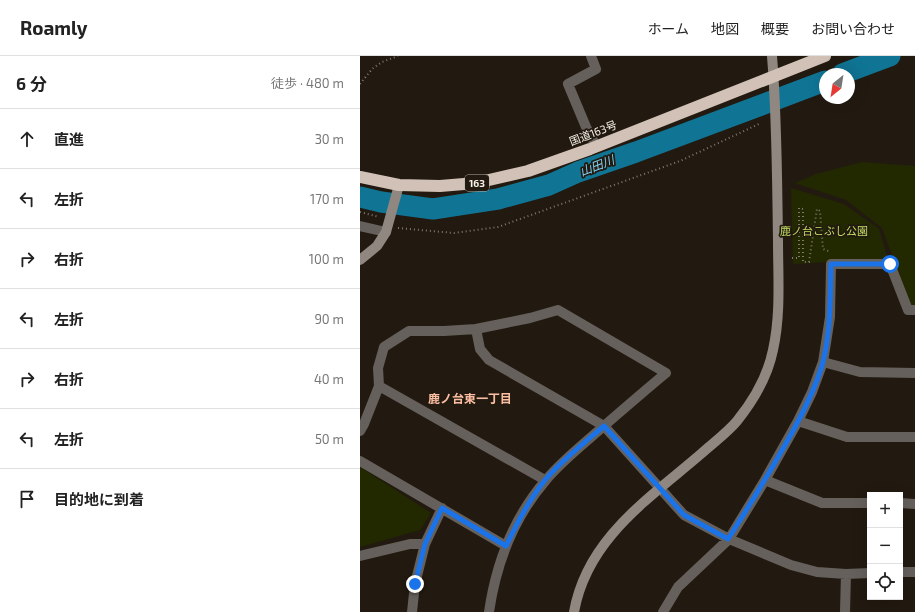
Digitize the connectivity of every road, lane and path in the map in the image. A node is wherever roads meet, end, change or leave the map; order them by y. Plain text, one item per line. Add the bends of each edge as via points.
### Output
1 (398, 56) edge
2 (591, 56) edge
3 (772, 56) edge
4 (825, 56) edge
5 (774, 76) junction
6 (360, 84) edge
7 (761, 122) dead end
8 (596, 146) junction
9 (360, 177) edge
10 (399, 185) junction
11 (360, 212) edge
12 (360, 226) edge
13 (388, 226) junction
14 (823, 249) dead end
15 (792, 258) dead end
16 (360, 260) edge
17 (915, 310) edge
18 (476, 329) junction
19 (823, 362) junction
20 (915, 373) edge
21 (379, 386) junction
22 (798, 421) junction
23 (604, 426) junction
24 (360, 431) edge
25 (915, 437) edge
26 (360, 461) edge
27 (545, 480) junction
28 (765, 480) junction
29 (660, 489) junction
30 (867, 503) edge
31 (903, 504) edge
32 (915, 504) edge
33 (442, 508) junction
34 (728, 539) junction
35 (425, 544) junction
36 (506, 546) junction
37 (360, 556) edge
38 (903, 572) edge
39 (915, 572) edge
40 (867, 573) edge
41 (846, 574) junction
42 (412, 612) edge
43 (489, 612) edge
44 (574, 612) edge
45 (663, 612) edge
46 (846, 612) edge

1 - 6 path via 372,69
2 - 8 street via 596,69 568,84
3 - 5 street
4 - 5 highway, 国道163号 / 163
5 - 8 highway, 国道163号 / 163
5 - 29 street via 779,304 773,352 752,399 737,421
7 - 13 path via 680,161 498,227 454,234
8 - 10 highway, 国道163号 / 163 via 528,171 476,183 440,186
9 - 10 highway, 国道163号 / 163
10 - 13 street
11 - 13 path
12 - 13 street
13 - 16 street via 377,246
14 - 15 path via 820,211 817,209 809,262 803,262 802,209 799,208 799,258
17 - 19 street via 908,310 890,264 831,264 830,317
18 - 21 street via 409,331 384,347 378,368
18 - 23 street via 480,349 489,360
18 - 23 street via 558,310 666,373
19 - 20 street via 860,372
19 - 22 street
21 - 24 street
21 - 27 street
22 - 25 street via 847,437
22 - 28 street
23 - 27 street
23 - 29 street
26 - 33 street
27 - 36 street via 530,501
28 - 30 street via 822,503
28 - 34 street
29 - 34 street via 684,515
29 - 44 street via 634,510 602,547 582,583
31 - 32 street
33 - 35 street
33 - 36 street
34 - 41 street via 791,565 817,572
34 - 45 street via 678,587
35 - 37 street via 410,544
35 - 42 street via 415,584
36 - 43 street via 492,591
38 - 39 street
40 - 41 street
41 - 46 street

